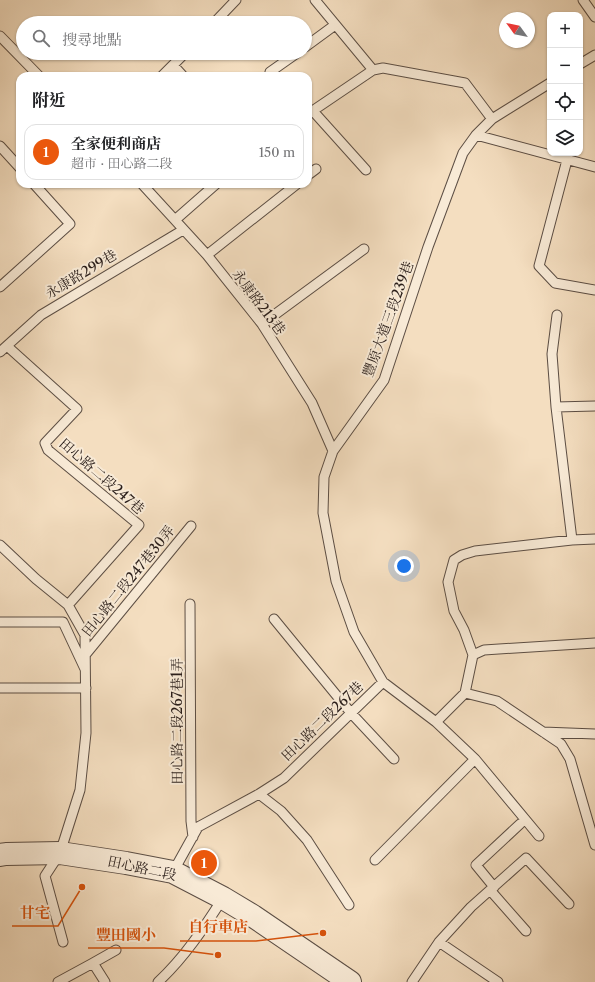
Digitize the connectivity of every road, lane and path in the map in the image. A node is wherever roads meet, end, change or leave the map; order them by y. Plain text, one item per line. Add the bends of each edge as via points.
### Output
1 (236, 0) edge
2 (315, 0) edge
3 (583, 0) edge
4 (221, 16) edge
5 (595, 17) edge
6 (335, 25) junction
7 (0, 36) edge
8 (312, 42) edge
9 (16, 52) edge
10 (595, 55) edge
11 (23, 60) edge
12 (178, 60) edge
13 (287, 60) edge
14 (583, 62) edge
15 (173, 65) junction
16 (372, 70) junction
17 (35, 72) edge
18 (166, 72) edge
19 (179, 72) edge
20 (270, 72) dead end
21 (548, 84) edge
22 (312, 111) edge
23 (312, 113) edge
24 (492, 119) junction
25 (476, 135) junction
26 (0, 146) edge
27 (567, 160) junction
28 (16, 164) edge
29 (595, 167) edge
30 (316, 169) dead end
31 (366, 170) dead end
32 (312, 172) edge
33 (38, 188) edge
34 (146, 188) edge
35 (211, 188) edge
36 (292, 188) edge
37 (175, 220) junction
38 (183, 230) junction
39 (364, 249) dead end
40 (207, 255) junction
41 (0, 287) edge
42 (595, 290) edge
43 (557, 315) dead end
44 (262, 324) junction
45 (7, 346) junction
46 (0, 352) edge
47 (595, 406) edge
48 (556, 407) junction
49 (334, 451) junction
50 (191, 526) dead end
51 (595, 539) edge
52 (572, 540) junction
53 (0, 545) edge
54 (190, 604) dead end
55 (68, 605) junction
56 (274, 619) dead end
57 (0, 622) edge
58 (595, 643) edge
59 (86, 654) junction
60 (473, 655) junction
61 (86, 672) junction
62 (383, 682) junction
63 (0, 688) edge
64 (86, 688) junction
65 (465, 693) junction
66 (351, 712) junction
67 (436, 722) junction
68 (542, 732) junction
69 (595, 734) edge
70 (475, 758) junction
71 (394, 759) dead end
72 (259, 794) junction
73 (520, 824) dead end
74 (539, 836) dead end
75 (193, 837) junction
76 (595, 845) edge
77 (60, 853) junction
78 (0, 855) edge
79 (375, 860) dead end
80 (173, 872) junction
81 (492, 889) junction
82 (223, 898) junction
83 (569, 904) dead end
84 (349, 905) dead end
85 (526, 931) dead end
86 (63, 942) dead end
87 (439, 942) junction
88 (116, 950) dead end
89 (93, 963) junction
90 (58, 982) edge
91 (105, 982) edge
92 (158, 982) edge
93 (350, 982) edge
94 (412, 982) edge
95 (498, 982) edge

1 - 4 lane
2 - 6 lane
3 - 5 lane
6 - 8 lane
6 - 16 lane
7 - 9 lane
10 - 14 lane
11 - 17 lane
12 - 15 lane
13 - 20 lane
15 - 18 lane
15 - 19 lane
16 - 22 lane
16 - 24 lane via 383,68 465,83
21 - 24 lane, 豐原大道三段239巷
23 - 31 lane
24 - 25 lane, 豐原大道三段239巷
25 - 27 lane
25 - 49 lane, 豐原大道三段239巷 via 463,153 428,247 384,380
26 - 28 lane
27 - 29 lane
27 - 42 lane via 539,266 555,283
30 - 32 lane
33 - 41 lane via 70,224
34 - 37 lane, 永康路213巷
35 - 37 lane
36 - 40 lane
37 - 38 lane, 永康路213巷
38 - 40 lane, 永康路213巷
38 - 45 lane, 永康路299巷 via 41,315
39 - 44 lane
40 - 44 lane, 永康路213巷
43 - 48 lane via 552,354
44 - 49 lane, 永康路213巷 via 312,403
45 - 46 lane, 永康路299巷
45 - 55 lane, 田心路二段247巷 via 77,409 45,443 48,450 139,525
47 - 48 lane
48 - 52 lane
49 - 62 lane, 豐原大道三段239巷 via 324,477 323,514 336,581 354,632
50 - 59 lane, 田心路二段247巷30弄
51 - 52 lane
52 - 60 lane via 475,551 454,560 448,582 454,611
53 - 55 lane
54 - 75 lane, 田心路二段267巷1弄
55 - 59 lane via 85,635
56 - 66 lane
57 - 61 lane via 63,622
58 - 60 lane via 484,650
59 - 61 lane
60 - 65 lane
61 - 64 lane
62 - 66 lane, 田心路二段267巷
62 - 67 lane, 田心路二段267巷
63 - 64 lane
64 - 77 lane via 86,733 80,790
65 - 67 lane
65 - 68 lane via 498,701
66 - 71 lane
66 - 72 lane, 田心路二段267巷 via 284,778
67 - 70 lane, 田心路二段267巷
68 - 69 lane
68 - 76 lane via 561,744 570,759
70 - 74 lane, 田心路二段267巷
70 - 79 lane
72 - 75 lane, 田心路二段267巷 via 198,827
72 - 84 lane via 281,811 307,840
73 - 81 lane via 476,866
75 - 80 lane, 田心路二段267巷
77 - 78 street, 田心路二段
77 - 80 street, 田心路二段
77 - 86 lane via 46,876
80 - 82 street, 田心路二段
81 - 83 lane via 526,858
81 - 85 lane
81 - 87 lane via 471,907
82 - 92 lane via 203,930 170,972
82 - 93 street, 田心路二段
87 - 94 lane
87 - 95 lane
88 - 89 lane
89 - 90 lane
89 - 91 lane

